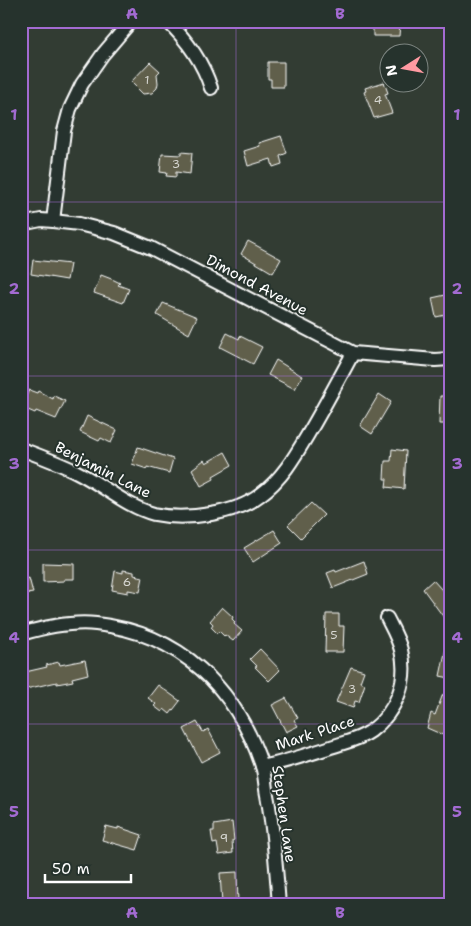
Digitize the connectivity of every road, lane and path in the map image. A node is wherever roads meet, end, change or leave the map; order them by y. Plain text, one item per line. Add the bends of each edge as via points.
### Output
1 (132, 21) edge
2 (167, 21) edge
3 (211, 88) dead end
4 (53, 221) junction
5 (21, 224) edge
6 (353, 353) junction
7 (450, 358) edge
8 (21, 449) edge
9 (387, 618) dead end
10 (21, 634) edge
11 (262, 767) junction
12 (279, 905) edge

1 - 4 street via 103,54 82,84 70,109 64,131
2 - 3 street via 196,56
4 - 5 street, Dimond Avenue
4 - 6 street, Dimond Avenue via 114,233 151,248
6 - 7 street, Dimond Avenue via 435,360
6 - 8 street, Benjamin Lane via 328,401 276,482 260,496 228,511 195,516 154,514 78,473
9 - 11 street, Mark Place via 398,640 403,671 396,703 385,719 370,732 349,741
10 - 11 street, Stephen Lane via 48,626 95,624 138,633 167,646 189,659 223,692 240,717
11 - 12 street, Stephen Lane

